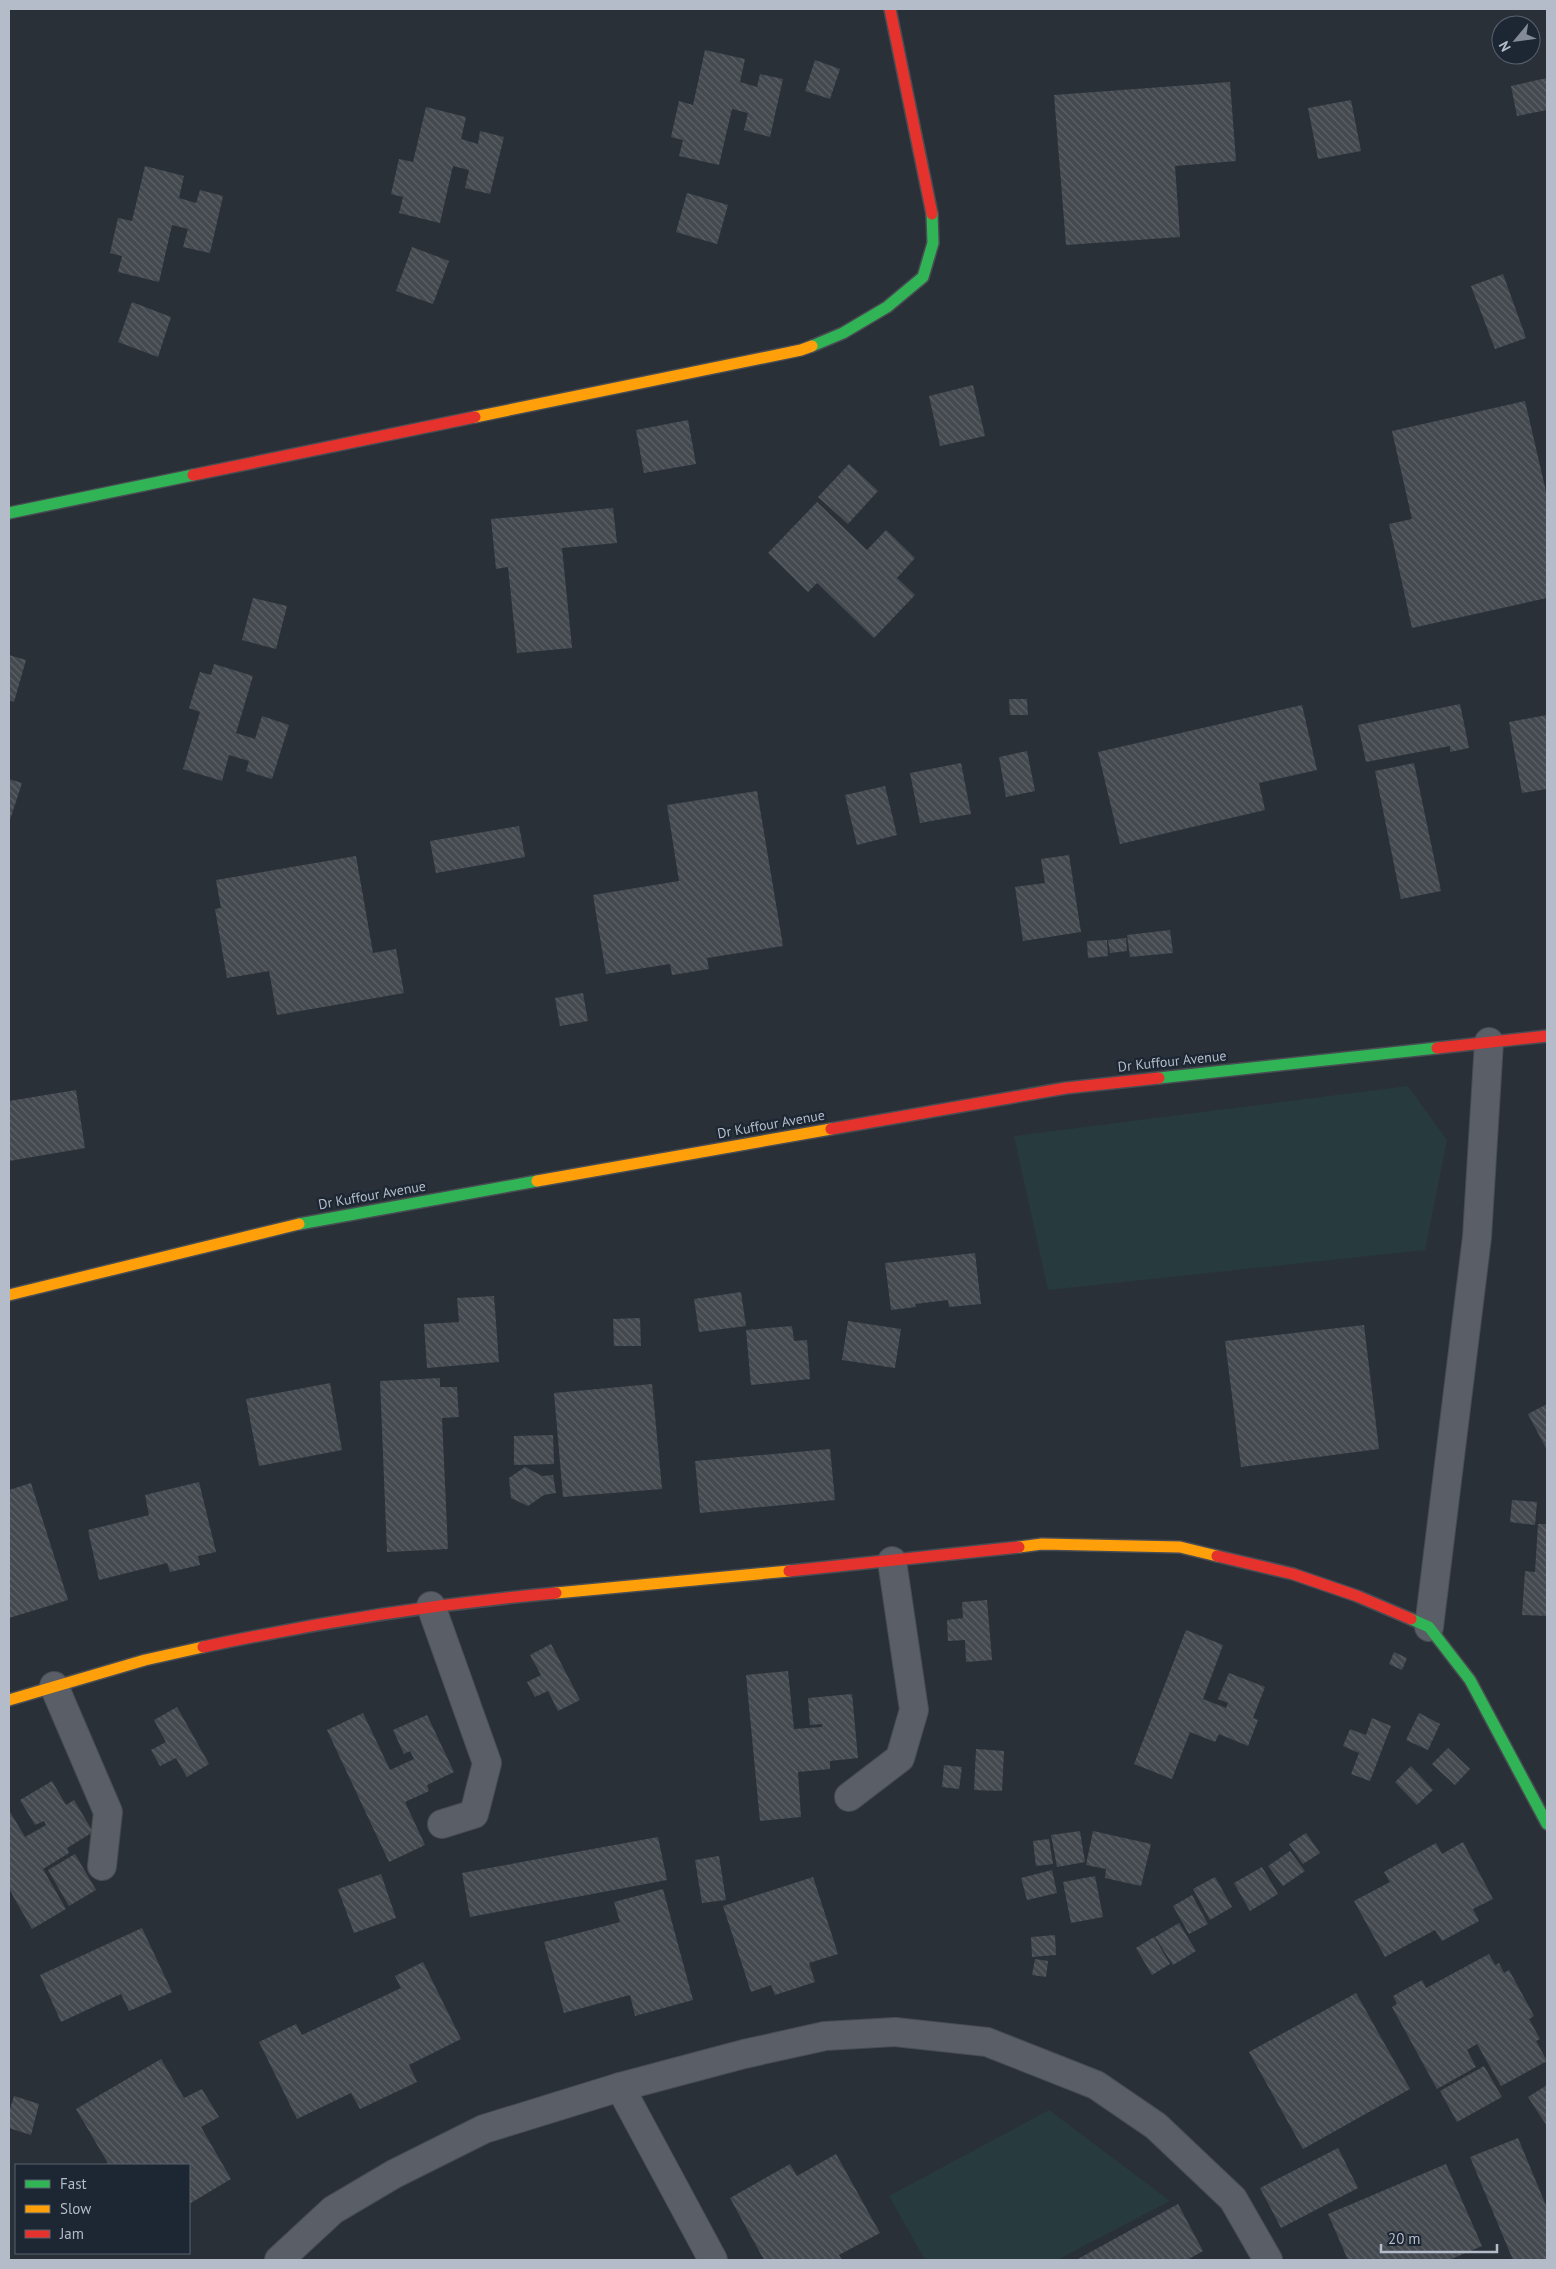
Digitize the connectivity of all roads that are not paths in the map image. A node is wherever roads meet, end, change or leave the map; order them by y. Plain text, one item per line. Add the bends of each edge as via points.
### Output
1 (890, 9) edge
2 (9, 512) edge
3 (1547, 1036) edge
4 (1490, 1042) junction
5 (9, 1295) edge
6 (892, 1561) junction
7 (431, 1606) junction
8 (1429, 1628) junction
9 (54, 1686) junction
10 (9, 1700) edge
11 (849, 1797) dead end
12 (442, 1824) dead end
13 (1547, 1824) edge
14 (102, 1866) dead end
15 (620, 2086) junction
16 (279, 2260) edge
17 (713, 2260) edge
18 (1268, 2260) edge

1 - 2 street via 931,203 934,243 923,276 887,307 843,332 801,350
3 - 4 street, Dr Kuffour Avenue
4 - 5 street, Dr Kuffour Avenue via 1056,1089 314,1220
4 - 8 street via 1477,1237
6 - 7 street
6 - 8 street via 1042,1544 1180,1547 1293,1574 1357,1596
6 - 11 street via 914,1710 900,1758
7 - 9 street via 145,1660
7 - 12 street via 487,1763 474,1814
8 - 13 street via 1470,1680
9 - 10 street
9 - 14 street via 108,1812
15 - 16 street via 484,2128 394,2174 333,2210
15 - 17 street
15 - 18 street via 825,2036 895,2032 987,2042 1096,2085 1156,2126 1233,2199

